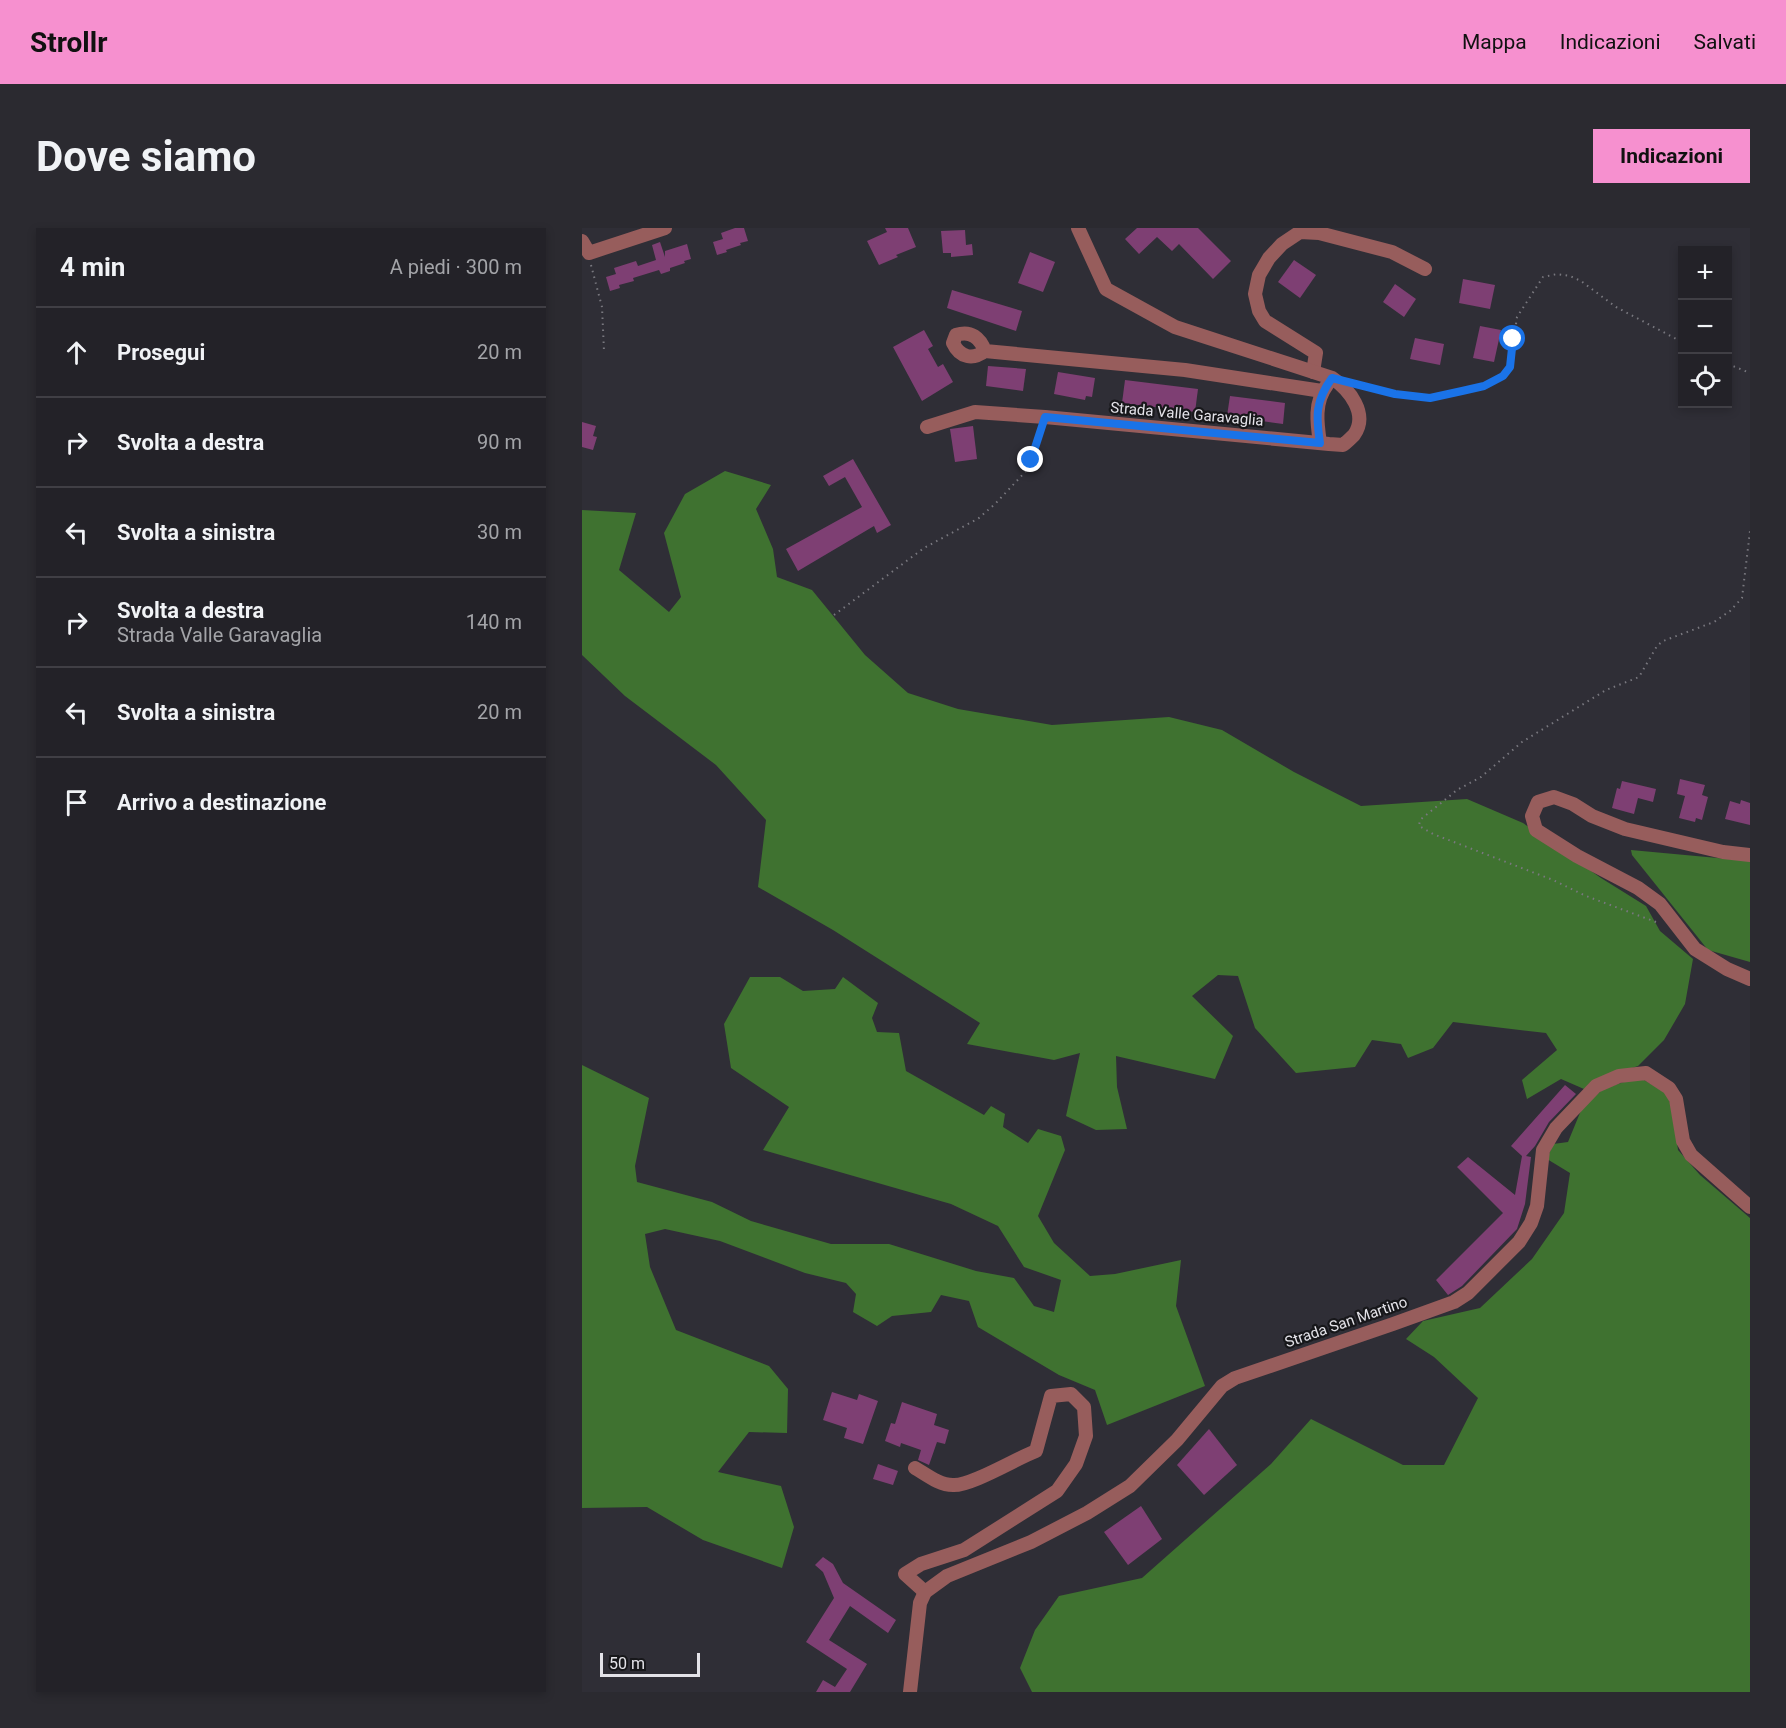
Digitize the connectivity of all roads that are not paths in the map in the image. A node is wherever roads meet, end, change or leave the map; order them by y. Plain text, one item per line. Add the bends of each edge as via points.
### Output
1 (665, 228) edge
2 (1078, 228) edge
3 (585, 247) edge
4 (1425, 268) dead end
5 (985, 351) dead end
6 (1313, 372) junction
7 (1332, 378) junction
8 (1322, 391) junction
9 (927, 427) dead end
10 (1320, 443) junction
11 (1750, 855) edge
12 (1750, 979) edge
13 (1750, 1207) edge
14 (915, 1468) dead end
15 (925, 1592) junction
16 (910, 1692) edge

1 - 3 street
2 - 6 street, Strada Valle Garavaglia via 1106,289 1175,327
4 - 6 street via 1392,252 1319,233 1300,232 1282,244 1259,275 1259,311 1265,321 1316,352
5 - 8 street via 1185,370
6 - 7 street, Strada Valle Garavaglia
7 - 8 street
7 - 10 street, Strada Valle Garavaglia via 1346,387 1360,416 1355,434 1343,445
8 - 10 street via 1316,417
9 - 10 street, Strada Valle Garavaglia via 975,412
11 - 12 street via 1625,829 1554,797 1538,802 1532,816 1536,830 1660,904 1695,949
13 - 15 street, Strada San Martino via 1692,1155 1683,1142 1676,1099 1669,1088 1646,1073 1619,1076 1596,1086 1556,1128 1543,1149 1537,1206 1531,1223 1519,1242 1468,1293 1454,1302 1234,1378 1222,1386 1177,1440 1130,1486 1031,1542 947,1576
14 - 15 street via 939,1482 955,1485 975,1479 1036,1451 1051,1396 1071,1394 1084,1407 1086,1436 1076,1464 1057,1491 964,1550 904,1574
15 - 16 street via 917,1617

